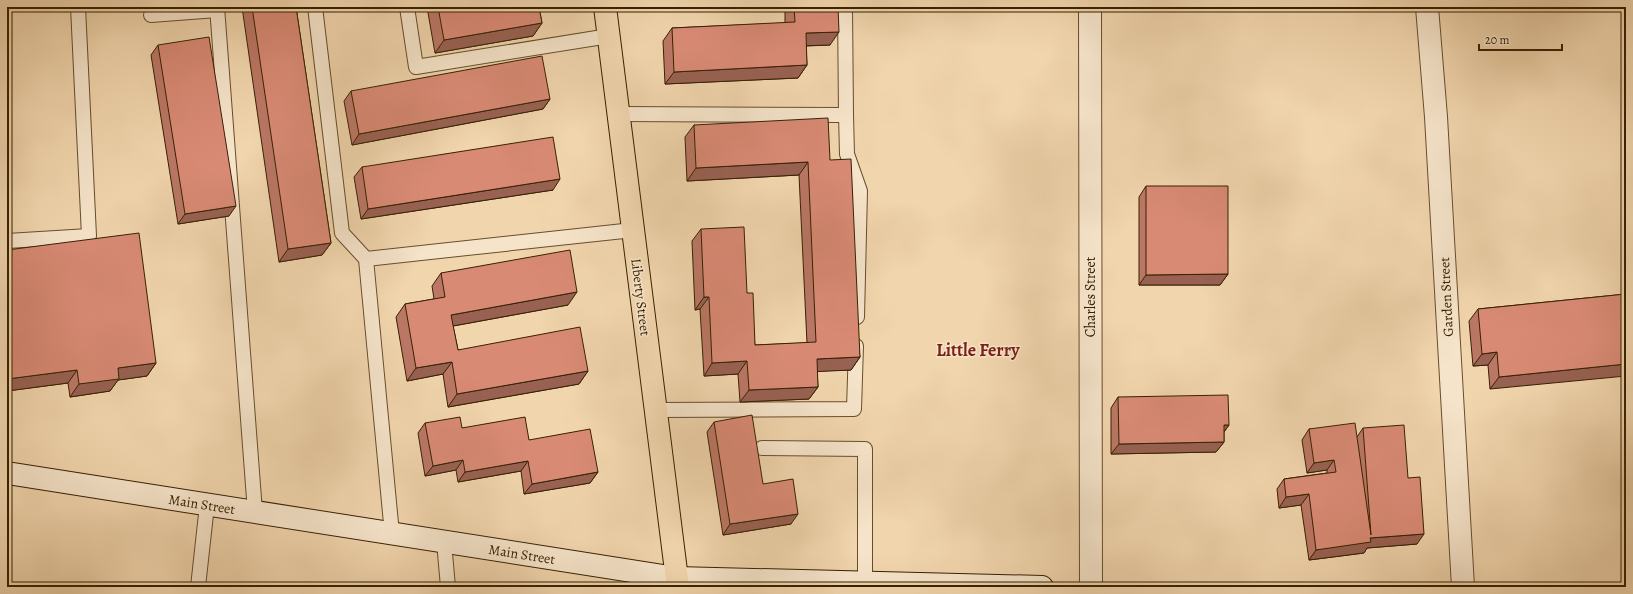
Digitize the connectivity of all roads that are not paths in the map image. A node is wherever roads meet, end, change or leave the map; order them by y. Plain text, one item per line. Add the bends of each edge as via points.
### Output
1 (78, 7) edge
2 (315, 7) edge
3 (407, 7) edge
4 (605, 7) edge
5 (845, 7) edge
6 (1090, 7) edge
7 (1427, 7) edge
8 (217, 9) edge
9 (151, 15) dead end
10 (609, 36) junction
11 (618, 114) junction
12 (846, 115) junction
13 (633, 230) junction
14 (7, 241) edge
15 (366, 259) junction
16 (655, 410) junction
17 (762, 448) dead end
18 (7, 473) edge
19 (207, 505) junction
20 (255, 512) junction
21 (392, 534) junction
22 (444, 542) junction
23 (677, 583) edge
24 (865, 583) junction
25 (767, 584) edge
26 (901, 585) edge
27 (198, 587) edge
28 (448, 587) edge
29 (1006, 587) edge
30 (1042, 587) edge
31 (1091, 587) edge
32 (1463, 587) edge

1 - 14 lane via 89,236
2 - 15 lane via 342,233
3 - 10 lane via 416,67
4 - 10 main road, Liberty Street
5 - 12 lane
6 - 31 street, Charles Street
7 - 32 street, Garden Street via 1437,133
8 - 9 lane
8 - 20 lane
10 - 11 main road, Liberty Street
11 - 12 lane
11 - 13 main road, Liberty Street
12 - 16 lane via 847,154 860,191 854,409
13 - 15 lane
13 - 16 main road, Liberty Street
15 - 21 lane
16 - 23 main road, Liberty Street
17 - 24 lane via 865,449
18 - 19 street, Main Street
19 - 20 street, Main Street
19 - 27 lane
20 - 21 street, Main Street
21 - 22 street, Main Street
22 - 23 street, Main Street
22 - 28 lane
23 - 25 street, Main Street
24 - 25 street, Main Street
24 - 26 street, Main Street
26 - 29 street, Main Street
29 - 30 street, Main Street

